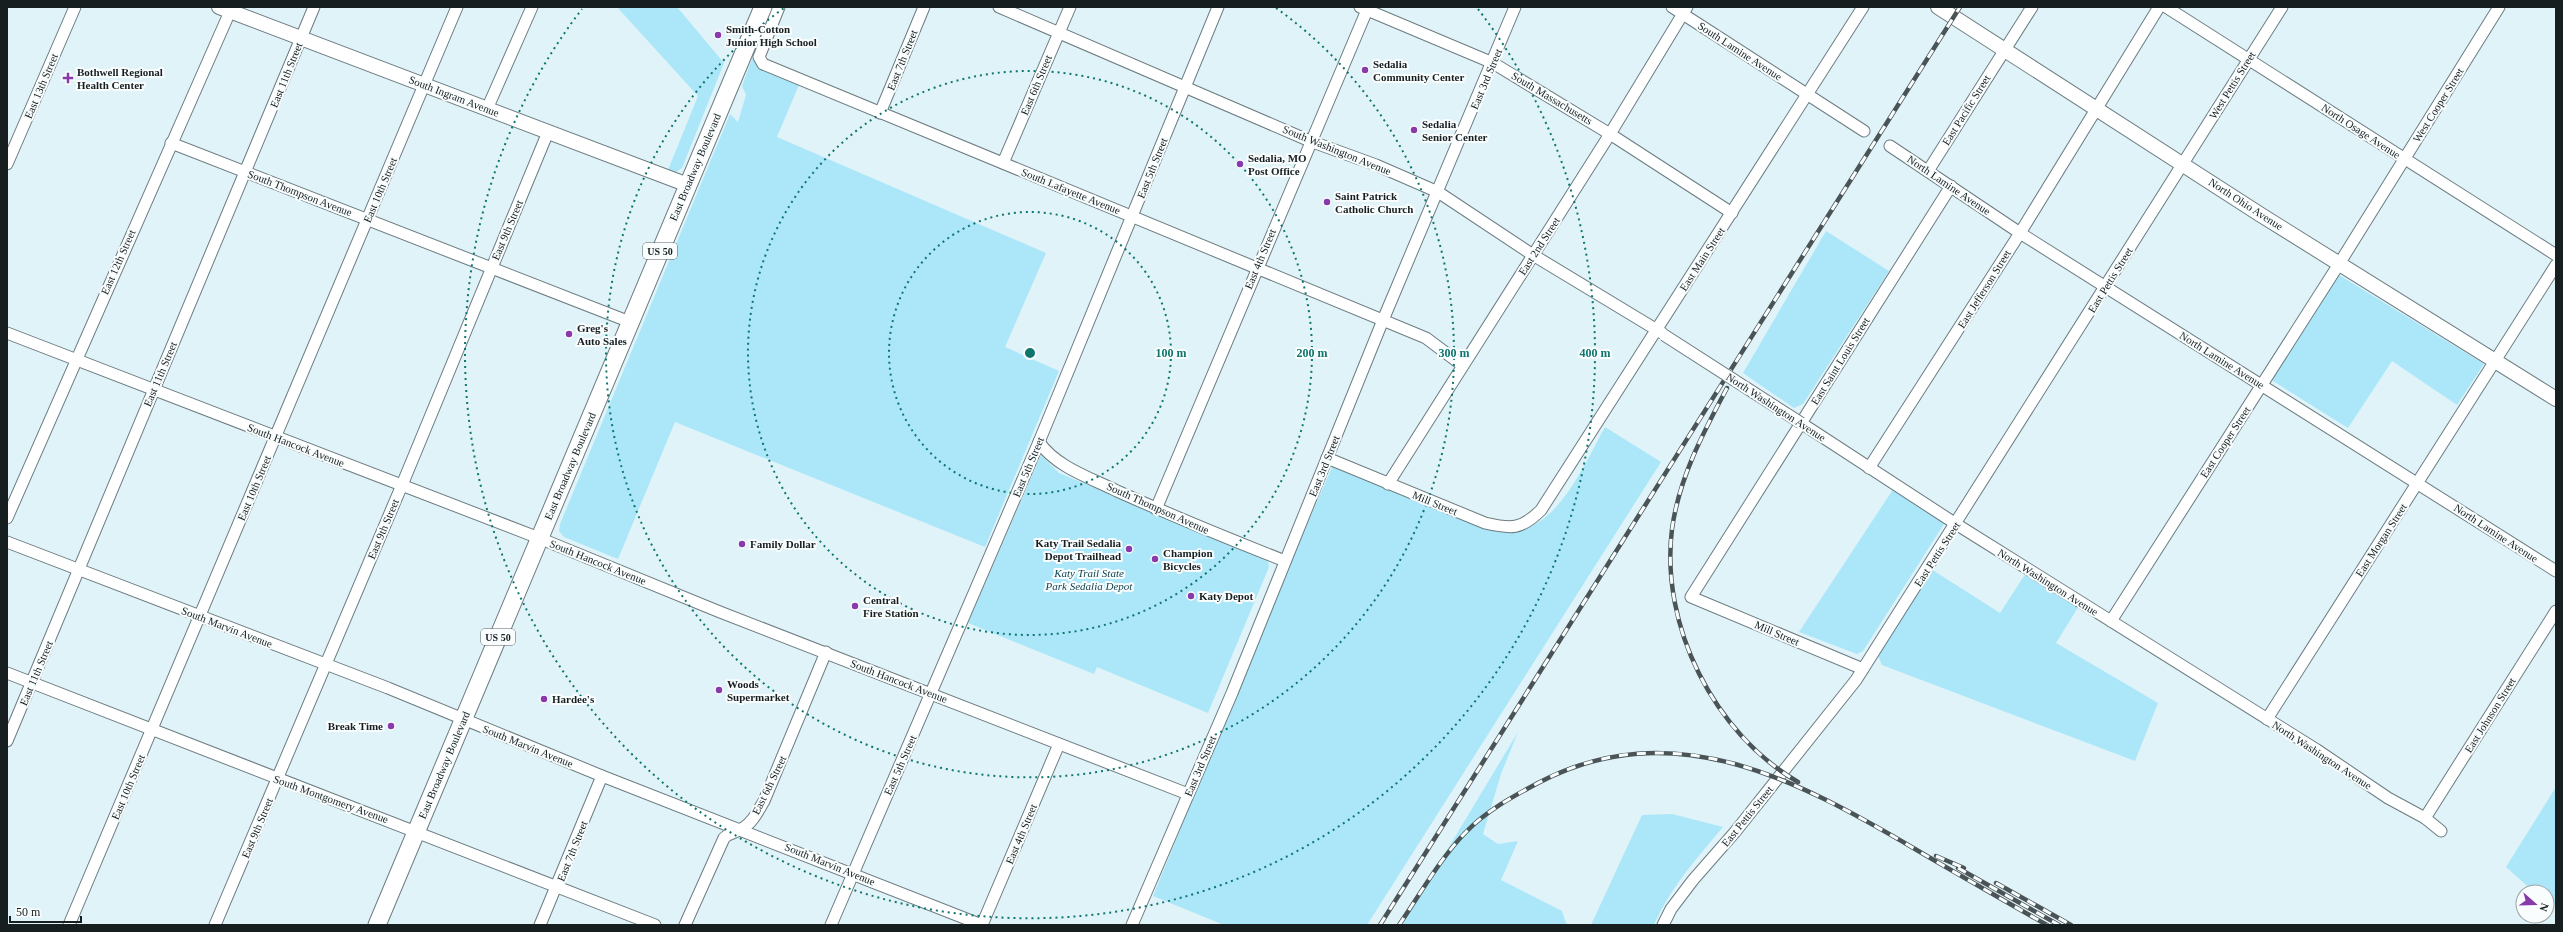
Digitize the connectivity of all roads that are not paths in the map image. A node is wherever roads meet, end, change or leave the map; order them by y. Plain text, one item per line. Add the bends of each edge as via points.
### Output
1 (75, 7) edge
2 (314, 7) edge
3 (457, 7) edge
4 (532, 7) edge
5 (763, 7) edge
6 (779, 7) edge
7 (924, 7) edge
8 (999, 7) edge
9 (1070, 7) edge
10 (1218, 7) edge
11 (1515, 7) edge
12 (1672, 7) edge
13 (1863, 7) edge
14 (1938, 7) edge
15 (2032, 7) edge
16 (2159, 7) edge
17 (2166, 7) edge
18 (2282, 7) edge
19 (2499, 7) edge
20 (227, 8) edge
21 (1363, 8) edge
22 (1684, 10) edge
23 (1059, 32) junction
24 (301, 38) junction
25 (2005, 50) junction
26 (2249, 59) junction
27 (1493, 63) junction
28 (424, 85) junction
29 (1185, 87) junction
30 (1807, 94) junction
31 (2096, 108) junction
32 (487, 109) junction
33 (880, 114) junction
34 (1864, 131) dead end
35 (548, 132) junction
36 (1610, 134) junction
37 (1310, 141) junction
38 (171, 143) junction
39 (1890, 146) dead end
40 (2405, 159) junction
41 (1003, 163) junction
42 (2183, 163) junction
43 (7, 164) edge
44 (1928, 171) junction
45 (247, 172) junction
46 (688, 185) junction
47 (1952, 186) junction
48 (1438, 192) junction
49 (1732, 212) junction
50 (1132, 216) junction
51 (367, 219) junction
52 (2020, 233) junction
53 (1533, 255) junction
54 (2556, 255) edge
55 (2339, 264) junction
56 (2556, 265) edge
57 (1257, 267) junction
58 (491, 268) junction
59 (2106, 286) junction
60 (1383, 320) junction
61 (630, 322) junction
62 (1660, 332) junction
63 (7, 333) edge
64 (75, 360) junction
65 (2495, 361) junction
66 (1462, 365) junction
67 (2262, 385) junction
68 (153, 391) junction
69 (2556, 399) edge
70 (1801, 423) junction
71 (275, 437) junction
72 (1039, 442) junction
73 (1327, 458) junction
74 (1869, 468) junction
75 (2418, 483) junction
76 (1388, 484) junction
77 (402, 485) junction
78 (1156, 509) junction
79 (1541, 510) joint
80 (7, 518) edge
81 (1956, 524) junction
82 (540, 538) junction
83 (7, 542) edge
84 (1286, 561) junction
85 (79, 570) junction
86 (2556, 571) edge
87 (1691, 597) joint
88 (2556, 611) edge
89 (199, 617) junction
90 (2111, 621) junction
91 (826, 652) junction
92 (326, 664) junction
93 (1863, 669) junction
94 (7, 672) edge
95 (32, 682) junction
96 (932, 694) junction
97 (464, 718) junction
98 (2267, 719) junction
99 (152, 729) junction
100 (7, 741) edge
101 (1059, 744) junction
102 (602, 776) junction
103 (278, 779) junction
104 (1188, 794) junction
105 (2425, 818) junction
106 (742, 829) junction
107 (416, 830) junction
108 (2441, 831) dead end
109 (853, 873) junction
110 (557, 886) junction
111 (69, 925) edge
112 (214, 925) edge
113 (377, 925) edge
114 (540, 925) edge
115 (655, 925) edge
116 (685, 925) edge
117 (831, 925) edge
118 (982, 925) edge
119 (1132, 925) edge
120 (1663, 925) edge

1 - 43 street, East 13th Street
2 - 24 street, East 11th Street
3 - 28 street, East 10th Street
4 - 32 street
5 - 46 highway, East Broadway Boulevard / US 50
6 - 33 street, South Lafayette Avenue via 758,57 760,61
7 - 33 street, East 7th Street
8 - 23 street, South Washington Avenue
9 - 23 street, East 6th Street
10 - 29 street, East 5th Street
11 - 27 street, East 3rd Street
12 - 22 street, South Lamine Avenue
13 - 30 street, East Main Street
14 - 25 main road, North Ohio Avenue
15 - 25 street, East Pacific Street
16 - 31 street, East Jefferson Street
17 - 26 street, North Osage Avenue
18 - 26 street, West Pettis Street
19 - 40 street, West Cooper Street
20 - 24 main road, South Ingram Avenue
20 - 38 street, East 12th Street
21 - 27 street, South Massachusetts
21 - 37 street, East 4th Street
22 - 30 street, South Lamine Avenue
22 - 36 street, East 2nd Street
23 - 29 street, South Washington Avenue
23 - 41 street, East 6th Street
24 - 28 main road, South Ingram Avenue
24 - 45 street, East 11th Street
25 - 31 main road, North Ohio Avenue
25 - 44 street, East Pacific Street
26 - 40 street, North Osage Avenue
26 - 42 street, West Pettis Street
27 - 36 street, South Massachusetts
27 - 48 street, East 3rd Street
28 - 32 main road, South Ingram Avenue
28 - 51 street, East 10th Street
29 - 37 street, South Washington Avenue
29 - 50 street, East 5th Street
30 - 34 street
30 - 49 street, East Main Street
31 - 42 main road, North Ohio Avenue
31 - 52 street, East Jefferson Street
32 - 35 main road, South Ingram Avenue
33 - 41 street, South Lafayette Avenue
35 - 46 main road, South Ingram Avenue
35 - 58 street, East 9th Street
36 - 49 street, South Massachusetts
36 - 53 street, East 2nd Street
37 - 48 street, South Washington Avenue via 1376,165
37 - 57 street, East 4th Street
38 - 45 street, South Thompson Avenue
38 - 64 street, East 12th Street
39 - 44 street, North Lamine Avenue
40 - 54 street, North Osage Avenue
40 - 55 street, West Cooper Street
41 - 50 street, South Lafayette Avenue
42 - 55 main road, North Ohio Avenue
42 - 59 street, East Pettis Street
44 - 47 street, North Lamine Avenue
45 - 51 street, South Thompson Avenue
45 - 68 street, East 11th Street
46 - 61 highway, East Broadway Boulevard / US 50
47 - 52 street, North Lamine Avenue
47 - 70 street, East Saint Louis Street
48 - 53 street, South Washington Avenue
48 - 60 street, East 3rd Street
49 - 62 street, East Main Street
50 - 57 street, South Lafayette Avenue
50 - 72 street, East 5th Street
51 - 58 street, South Thompson Avenue
51 - 71 street, East 10th Street
52 - 59 street, North Lamine Avenue
52 - 74 street, East Jefferson Street
53 - 62 street, South Washington Avenue
53 - 66 street, East 2nd Street
55 - 65 main road, North Ohio Avenue
55 - 67 street, East Cooper Street
56 - 65 street, East Morgan Street
57 - 60 street, South Lafayette Avenue
57 - 78 street, East 4th Street
58 - 61 street, South Thompson Avenue
58 - 77 street, East 9th Street
59 - 67 street, North Lamine Avenue
59 - 81 street, East Pettis Street
60 - 66 street, South Lafayette Avenue via 1426,338
60 - 73 street, East 3rd Street
61 - 82 highway, East Broadway Boulevard / US 50
62 - 70 street, North Washington Avenue, bridge
62 - 79 street, East Main Street
63 - 64 street, South Hancock Avenue
64 - 68 street, South Hancock Avenue
64 - 80 street, East 12th Street
65 - 69 main road, North Ohio Avenue
65 - 75 street, East Morgan Street
66 - 76 street, East 2nd Street
67 - 75 street, North Lamine Avenue
67 - 90 street, East Cooper Street
68 - 71 street, South Hancock Avenue
68 - 85 street, East 11th Street
70 - 74 street, North Washington Avenue
70 - 87 street, East Saint Louis Street
71 - 77 street, South Hancock Avenue
71 - 89 street, East 10th Street
72 - 78 street, South Thompson Avenue via 1044,451 1059,462
72 - 96 street, East 5th Street
73 - 76 street, Mill Street
73 - 84 street, East 3rd Street
74 - 81 street, North Washington Avenue
75 - 86 street, North Lamine Avenue
75 - 98 street, East Morgan Street
76 - 79 street, Mill Street via 1485,523 1506,528 1520,526
77 - 82 street, South Hancock Avenue
77 - 92 street, East 9th Street
78 - 84 street, South Thompson Avenue
81 - 90 street, North Washington Avenue
81 - 93 street, East Pettis Street
82 - 91 street, South Hancock Avenue
82 - 97 highway, East Broadway Boulevard / US 50
83 - 85 street, South Marvin Avenue
84 - 104 street, East 3rd Street
85 - 89 street, South Marvin Avenue
85 - 95 street, East 11th Street
87 - 93 street, Mill Street
88 - 105 street, East Johnson Street
89 - 92 street, South Marvin Avenue
89 - 99 street, East 10th Street
90 - 98 street, North Washington Avenue
91 - 96 street, South Hancock Avenue
91 - 106 street, East 6th Street via 764,801 752,821
92 - 97 street, South Marvin Avenue
92 - 103 street, East 9th Street
93 - 120 street, East Pettis Street via 1839,704 1693,880 1671,909
94 - 95 street, South Montgomery Avenue
95 - 99 street, South Montgomery Avenue
95 - 100 street, East 11th Street
96 - 101 street, South Hancock Avenue
96 - 109 street, East 5th Street
97 - 102 street, South Marvin Avenue via 486,730
97 - 107 highway, East Broadway Boulevard / US 50
98 - 105 street, North Washington Avenue via 2388,798
99 - 103 street, South Montgomery Avenue
99 - 111 street, East 10th Street
101 - 104 street, South Hancock Avenue
101 - 118 street, East 4th Street
102 - 106 street, South Marvin Avenue
102 - 110 street, East 7th Street
103 - 107 street, South Montgomery Avenue
103 - 112 street, East 9th Street
104 - 119 street, East 3rd Street
105 - 108 street, North Washington Avenue
106 - 109 street, South Marvin Avenue
106 - 116 street, East 6th Street via 730,832 724,838
107 - 110 street, South Montgomery Avenue
107 - 113 highway, East Broadway Boulevard / US 50
109 - 117 street, East 5th Street
109 - 118 street, South Marvin Avenue
110 - 114 street, East 7th Street
110 - 115 street, South Montgomery Avenue

